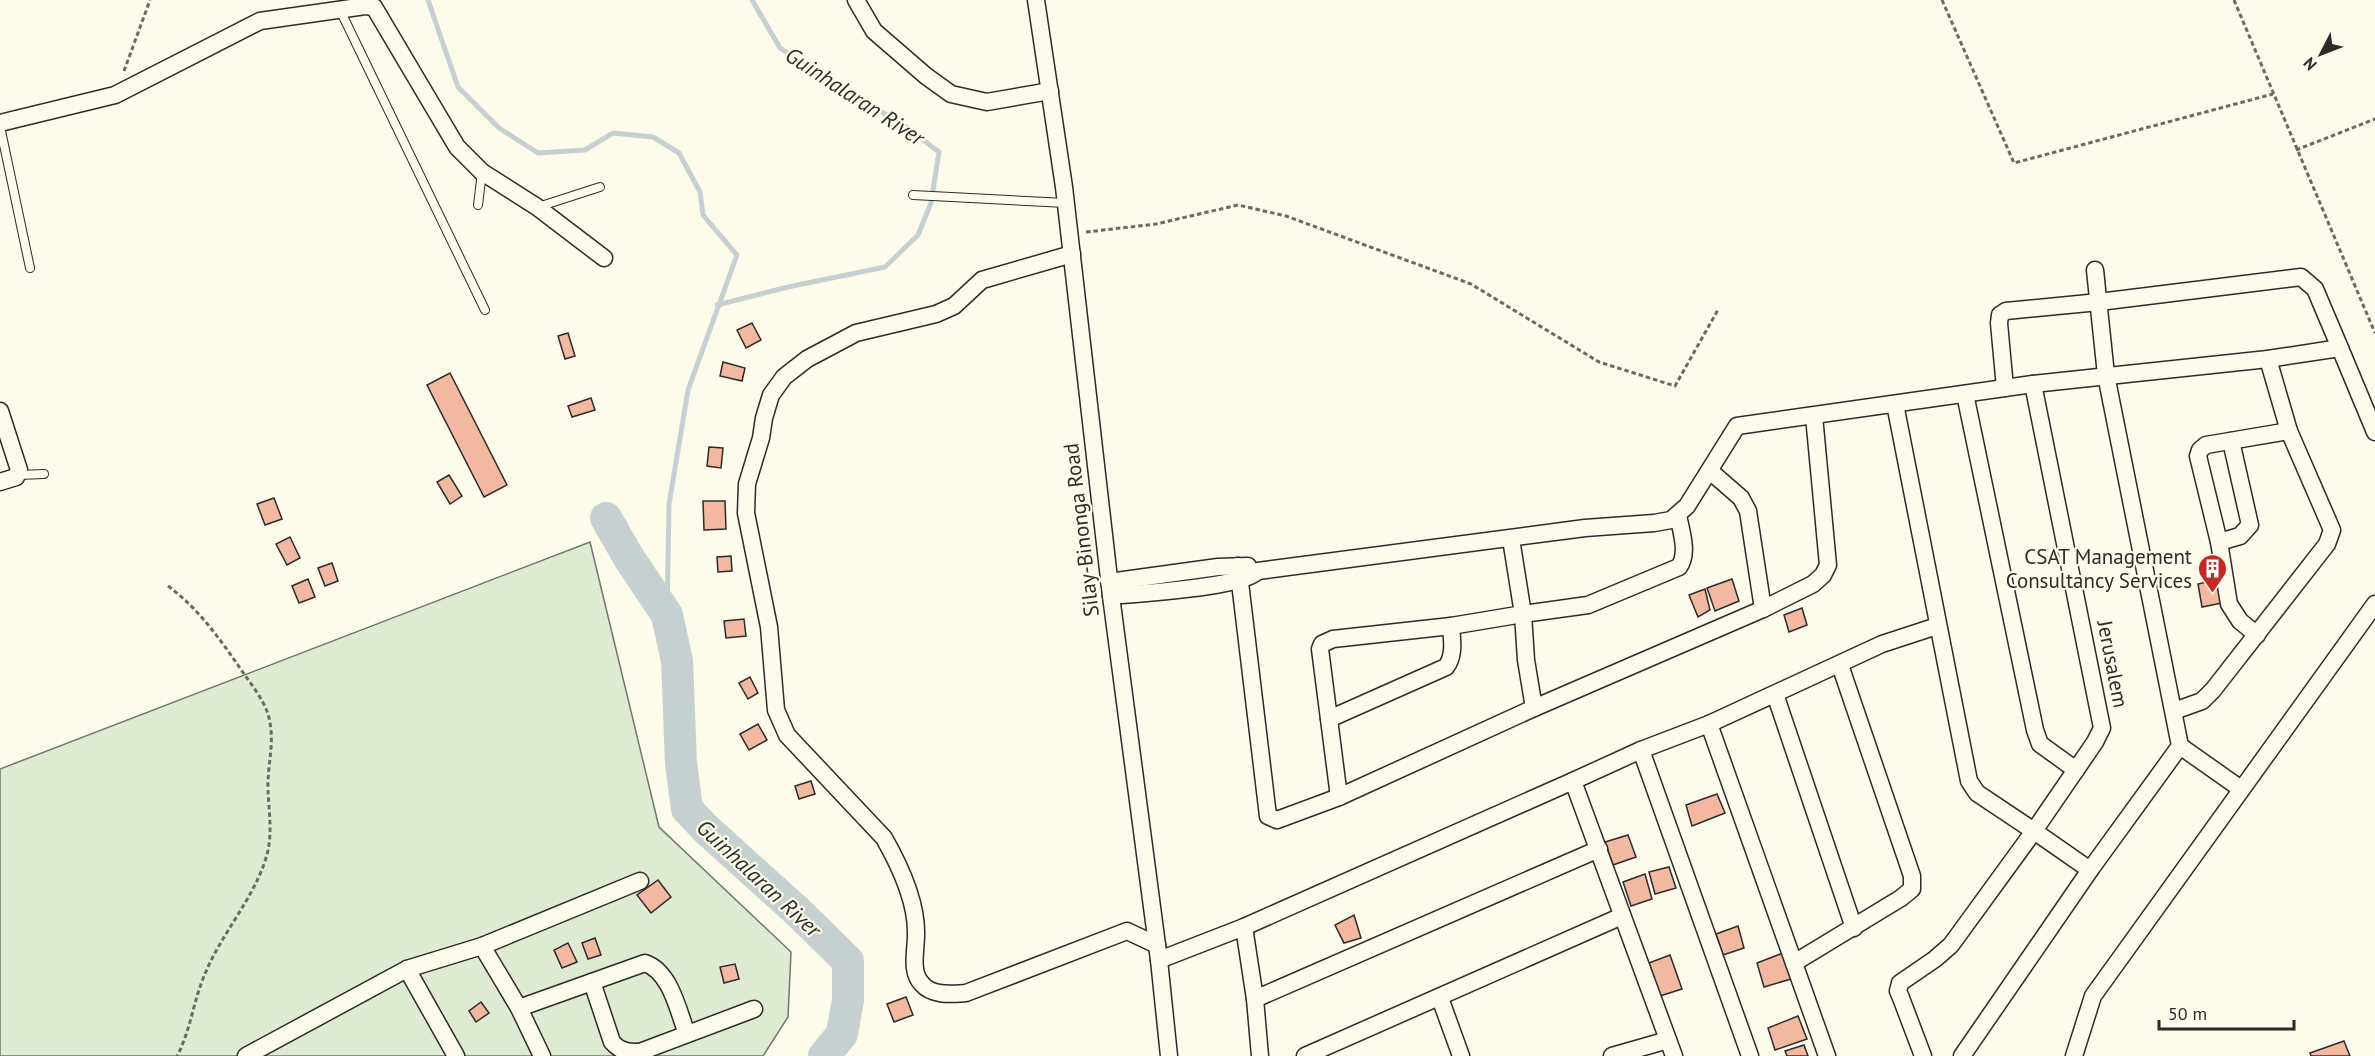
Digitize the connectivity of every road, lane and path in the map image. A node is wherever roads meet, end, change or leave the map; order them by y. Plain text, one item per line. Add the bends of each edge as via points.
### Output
1 (150, 0) edge
2 (856, 0) edge
3 (1036, 0) edge
4 (1942, 0) edge
5 (2234, 0) edge
6 (340, 10) junction
7 (1050, 91) junction
8 (2273, 94) junction
9 (115, 95) junction
10 (2375, 119) edge
11 (0, 124) edge
12 (2296, 150) junction
13 (482, 172) junction
14 (600, 187) dead end
15 (917, 195) dead end
16 (1066, 203) junction
17 (478, 205) dead end
18 (537, 207) junction
19 (1070, 234) junction
20 (1072, 254) junction
21 (604, 258) dead end
22 (30, 268) dead end
23 (2095, 270) dead end
24 (2099, 302) junction
25 (1719, 308) dead end
26 (485, 310) dead end
27 (2375, 333) edge
28 (2340, 348) junction
29 (2268, 359) junction
30 (2106, 375) junction
31 (2032, 384) junction
32 (2005, 388) junction
33 (1965, 394) junction
34 (1895, 404) junction
35 (0, 411) edge
36 (1814, 416) junction
37 (2289, 431) junction
38 (2375, 432) edge
39 (2231, 441) junction
40 (1710, 471) junction
41 (44, 474) dead end
42 (18, 475) junction
43 (0, 482) edge
44 (1678, 515) junction
45 (1511, 539) junction
46 (2219, 542) junction
47 (1239, 573) junction
48 (168, 586) dead end
49 (1110, 589) junction
50 (2375, 604) edge
51 (1763, 609) junction
52 (1523, 614) junction
53 (1451, 626) junction
54 (1937, 626) junction
55 (2257, 635) junction
56 (1840, 665) junction
57 (1775, 694) junction
58 (1534, 708) junction
59 (2174, 711) junction
60 (1329, 719) junction
61 (1709, 724) junction
62 (2180, 746) junction
63 (1641, 750) junction
64 (2076, 770) junction
65 (1572, 781) junction
66 (2241, 789) junction
67 (1339, 797) junction
68 (2034, 831) junction
69 (1599, 849) junction
70 (2090, 870) junction
71 (640, 881) dead end
72 (1622, 916) junction
73 (1244, 927) junction
74 (1854, 928) junction
75 (482, 946) junction
76 (1158, 953) junction
77 (1794, 963) junction
78 (407, 969) junction
79 (592, 982) junction
80 (1440, 998) junction
81 (1255, 999) junction
82 (519, 1008) junction
83 (754, 1009) dead end
84 (687, 1034) junction
85 (1671, 1048) edge
86 (177, 1056) edge
87 (246, 1056) edge
88 (456, 1056) edge
89 (542, 1056) edge
90 (1169, 1056) edge
91 (1260, 1056) edge
92 (1305, 1056) edge
93 (1461, 1056) edge
94 (1612, 1056) edge
95 (1750, 1056) edge
96 (1827, 1056) edge
97 (1923, 1056) edge
98 (1962, 1056) edge
99 (2074, 1056) edge

1 - 9 path
2 - 7 street via 874,32 951,94 987,102
3 - 7 street, Silay-Binonga Road
4 - 8 path via 2014,163
5 - 8 path
6 - 9 street via 260,21
6 - 13 street via 374,8 457,147
6 - 26 lane
7 - 16 street, Silay-Binonga Road
8 - 12 path
9 - 11 street
10 - 12 path
11 - 22 lane
12 - 27 path
13 - 17 lane
13 - 18 street
14 - 18 lane
15 - 16 lane
16 - 19 street, Silay-Binonga Road
18 - 21 street
19 - 20 street, Silay-Binonga Road
19 - 25 path via 1156,224 1238,205 1286,216 1471,284 1599,362 1675,386
20 - 49 street, Silay-Binonga Road
20 - 76 street via 982,280 945,310 856,333 807,359 784,377 771,395 747,484 746,513 769,627 776,710 787,735 884,838 895,857 914,913 915,974 920,983 945,994 966,993 1127,931
23 - 24 street
24 - 28 street via 2301,278 2315,289
24 - 30 street
24 - 32 street via 2006,311 2000,315
28 - 29 street
28 - 38 street
29 - 30 street
29 - 37 street
30 - 31 street
30 - 59 street
31 - 32 street
31 - 64 street, Jerusalem via 2102,728
32 - 33 street
33 - 34 street
33 - 64 street via 2040,744
34 - 36 street
34 - 54 street
35 - 42 street
36 - 40 street via 1737,426
36 - 51 street via 1828,566 1813,584
37 - 39 street
37 - 55 street via 2332,530 2327,544
39 - 46 street via 2250,525 2240,536
39 - 46 street via 2206,445 2198,456
40 - 44 street
40 - 51 street via 1741,498 1748,511
41 - 42 lane
42 - 43 street
44 - 45 street via 1654,524 1585,528
44 - 52 street via 1684,560 1679,567 1588,605
45 - 47 street via 1258,571 1253,577
45 - 52 street
46 - 55 street via 2229,604 2240,621
47 - 49 street
47 - 67 street via 1268,816 1277,820
48 - 86 path via 211,626 255,689 267,713 273,747 267,858 204,975
49 - 76 street, Silay-Binonga Road
50 - 66 street
51 - 58 street
52 - 53 street
52 - 58 street
53 - 60 street via 1452,653 1446,667
53 - 60 street via 1325,641 1320,648
54 - 56 street via 1882,644
54 - 68 street via 1969,781 1977,792
55 - 59 street via 2202,701
56 - 57 street
56 - 74 street via 1912,876 1912,889
57 - 61 street
57 - 74 street
58 - 67 street
59 - 62 street
60 - 67 street
61 - 63 street
61 - 77 street
62 - 66 street
62 - 70 street
63 - 65 street
63 - 95 street
64 - 68 street, Jerusalem
65 - 69 street
65 - 73 street
66 - 99 street via 2093,996
68 - 70 street
68 - 97 street, Jerusalem via 1951,945 1900,983 1898,991
69 - 72 street
69 - 81 street
70 - 98 street
71 - 75 street
72 - 80 street
72 - 85 street
73 - 76 street
73 - 81 street
74 - 77 street
75 - 78 street
75 - 82 street
76 - 90 street, Silay-Binonga Road
77 - 96 street
78 - 87 street
78 - 88 street
79 - 82 street
79 - 84 street via 645,963 653,966 669,987
79 - 84 street via 612,1042 618,1048 640,1052
80 - 92 street
80 - 93 street
81 - 91 street
82 - 89 street
83 - 84 street
85 - 94 street

